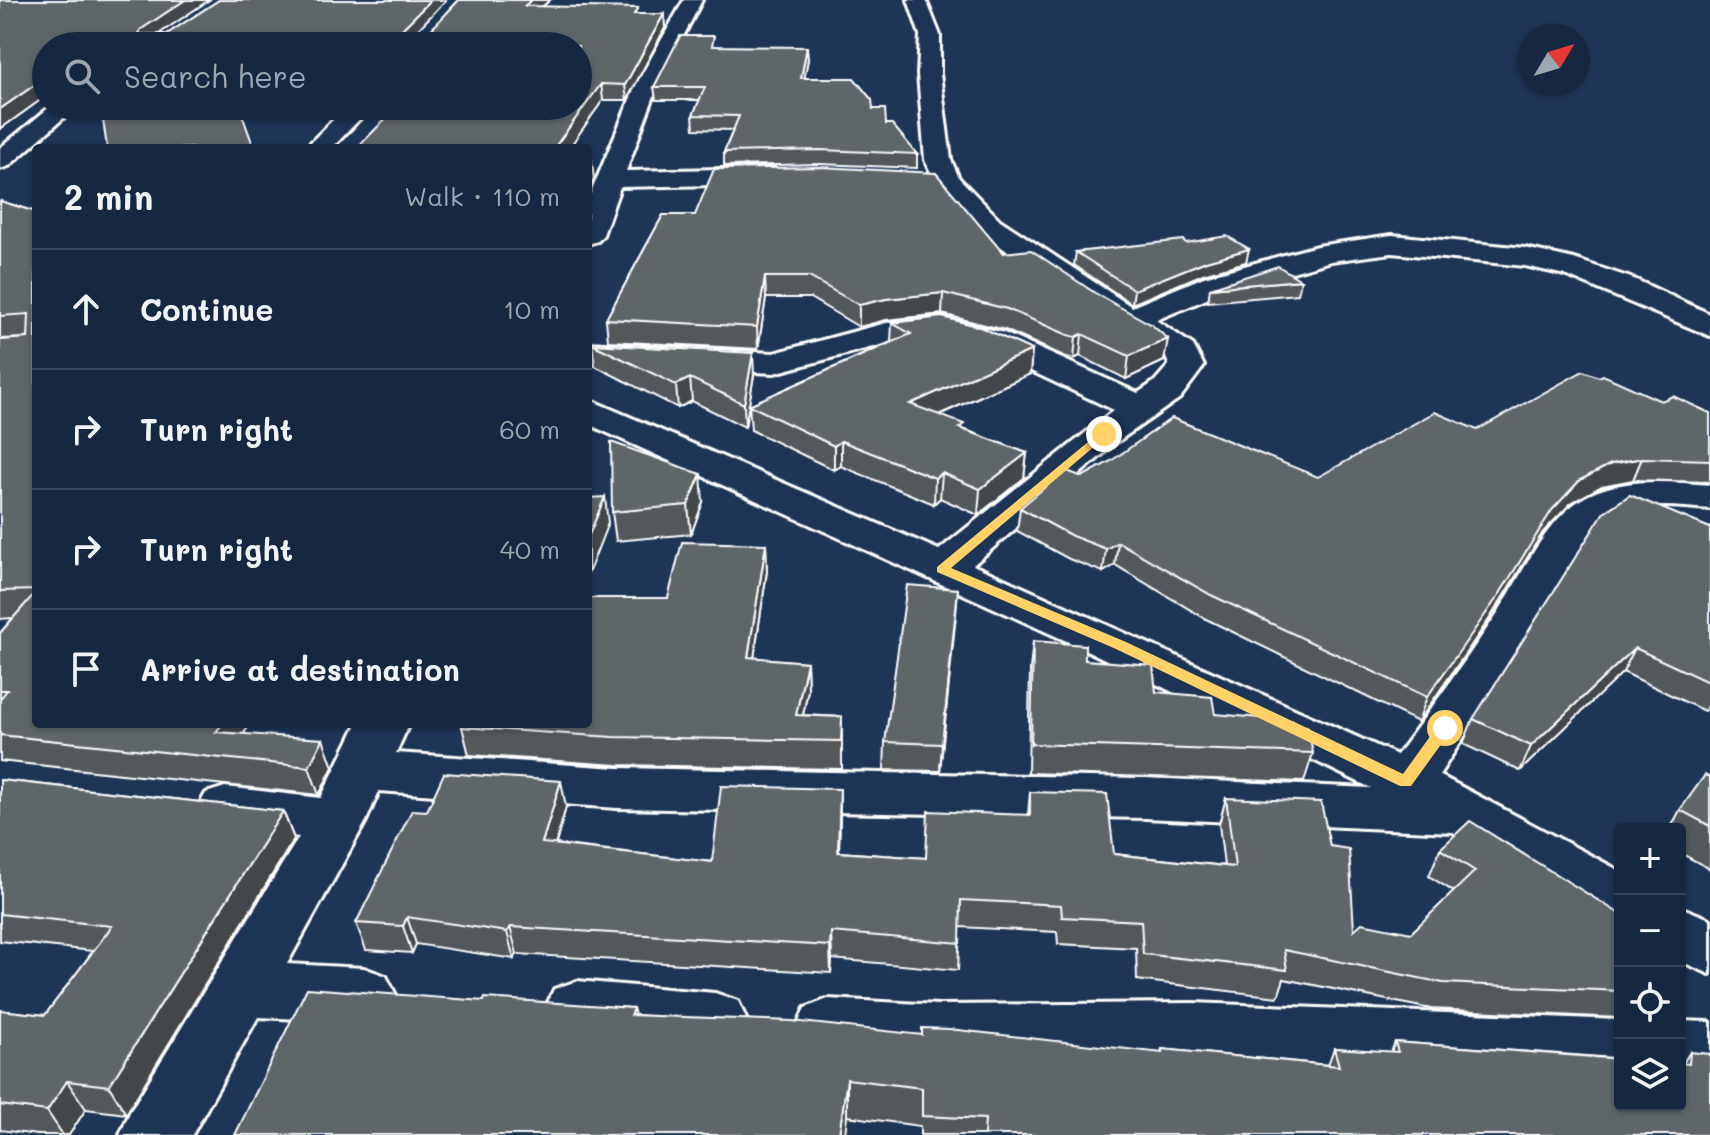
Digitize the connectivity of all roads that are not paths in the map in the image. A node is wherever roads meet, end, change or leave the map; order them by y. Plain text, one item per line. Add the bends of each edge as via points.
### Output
1 (693, 0) edge
2 (917, 0) edge
3 (48, 120) edge
4 (346, 120) edge
5 (322, 144) edge
6 (0, 161) edge
7 (789, 176) edge
8 (612, 179) junction
9 (592, 226) edge
10 (1130, 319) junction
11 (1710, 326) edge
12 (592, 353) edge
13 (1141, 408) junction
14 (592, 412) edge
15 (1710, 497) edge
16 (942, 569) junction
17 (361, 771) edge
18 (1406, 782) junction
19 (184, 802) edge
20 (1462, 813) junction
21 (1614, 896) edge
22 (1686, 935) edge
23 (1710, 948) edge
24 (239, 989) junction
25 (414, 998) edge
26 (526, 1005) edge
27 (1614, 1049) edge
28 (1686, 1051) edge
29 (1710, 1052) edge
30 (155, 1135) edge

1 - 8 street via 647,85
2 - 10 street via 930,35 938,160 932,180 1035,259
3 - 6 street
4 - 5 street
7 - 8 street
8 - 9 street
10 - 11 street via 1215,284 1328,252 1392,244 1485,252 1574,268
10 - 13 street via 1181,352 1187,366 1167,390
12 - 13 street via 774,363 885,334 951,328 988,338
13 - 16 street
14 - 16 street
15 - 18 street via 1630,497 1605,503 1582,518
16 - 18 street via 1121,646
17 - 19 street
17 - 20 street via 632,788 1145,798
17 - 24 street
18 - 20 street
20 - 21 street
22 - 23 street
24 - 25 street
24 - 30 street
26 - 27 street via 939,1034 1193,1032
28 - 29 street

